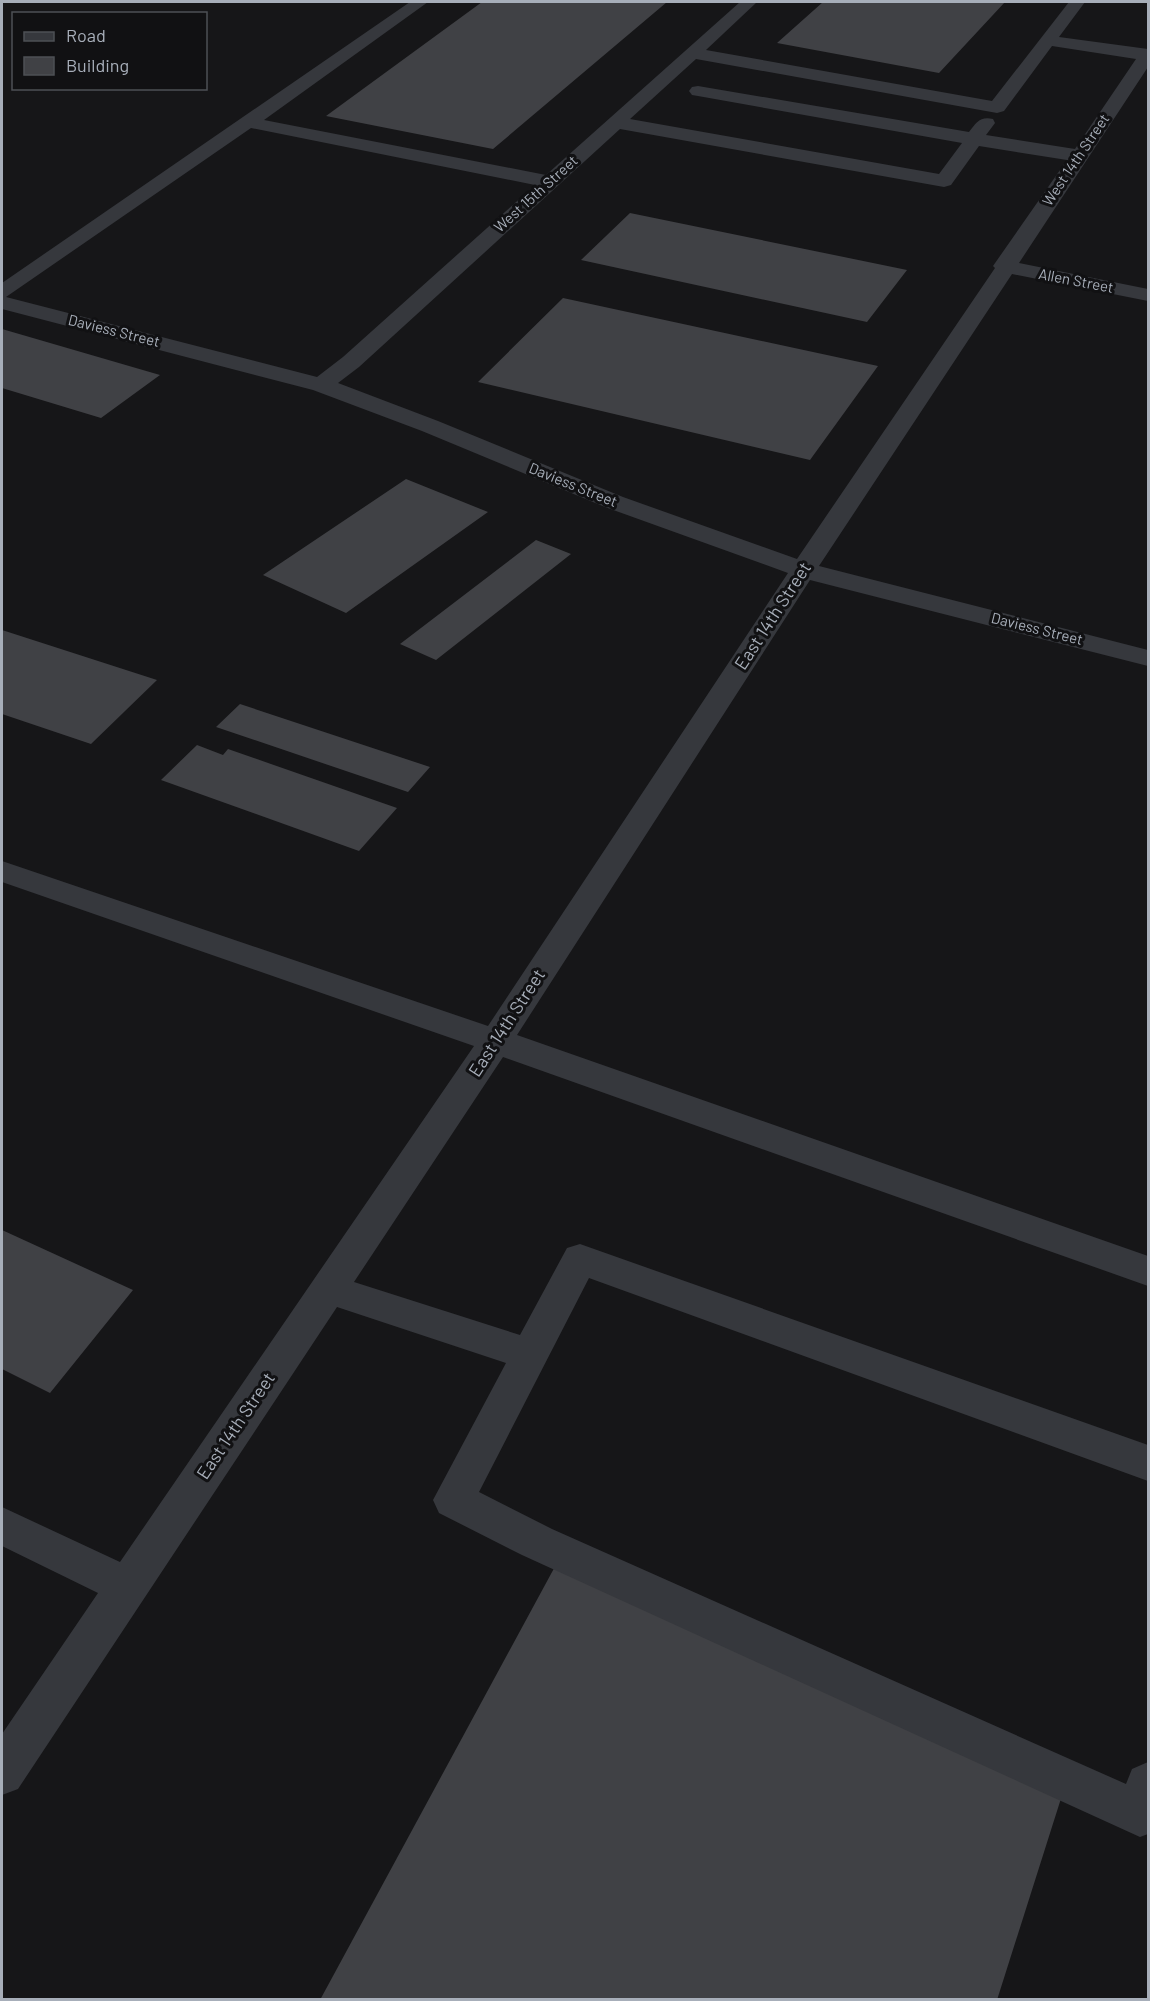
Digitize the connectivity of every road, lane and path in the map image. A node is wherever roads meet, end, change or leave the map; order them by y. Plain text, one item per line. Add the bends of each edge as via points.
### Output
1 (420, 2) edge
2 (749, 2) edge
3 (1077, 2) edge
4 (1047, 40) junction
5 (692, 53) junction
6 (1148, 54) edge
7 (1139, 84) edge
8 (698, 91) dead end
9 (997, 107) junction
10 (248, 122) junction
11 (615, 122) junction
12 (974, 139) junction
13 (1079, 156) junction
14 (550, 182) junction
15 (1004, 266) junction
16 (2, 292) edge
17 (1149, 295) edge
18 (2, 303) edge
19 (321, 385) junction
20 (803, 570) junction
21 (1149, 658) edge
22 (2, 871) edge
23 (496, 1041) junction
24 (1149, 1270) edge
25 (329, 1289) junction
26 (531, 1354) junction
27 (1149, 1462) edge
28 (2, 1526) edge
29 (127, 1586) junction
30 (2, 1773) edge
31 (1149, 1785) edge

1 - 10 street
2 - 5 street, West 15th Street
3 - 4 street
4 - 6 street
4 - 9 street
5 - 9 street
5 - 11 street, West 15th Street
6 - 7 street, West 14th Street
7 - 13 street, West 14th Street
8 - 12 street
9 - 12 street
10 - 14 street
10 - 16 street
11 - 12 street via 944,181
11 - 14 street, West 15th Street
12 - 13 street
13 - 15 street, West 14th Street
14 - 19 street, West 15th Street
15 - 17 street, Allen Street
15 - 20 street, East 14th Street
18 - 19 street, Daviess Street
19 - 20 street, Daviess Street via 614,502
20 - 21 street, Daviess Street
20 - 23 street, East 14th Street
22 - 23 street
23 - 24 street
23 - 25 street, East 14th Street
25 - 26 street
25 - 29 street, East 14th Street
26 - 27 street via 580,1259
26 - 31 street via 454,1500 548,1547 1140,1814
28 - 29 street
29 - 30 street, East 14th Street

